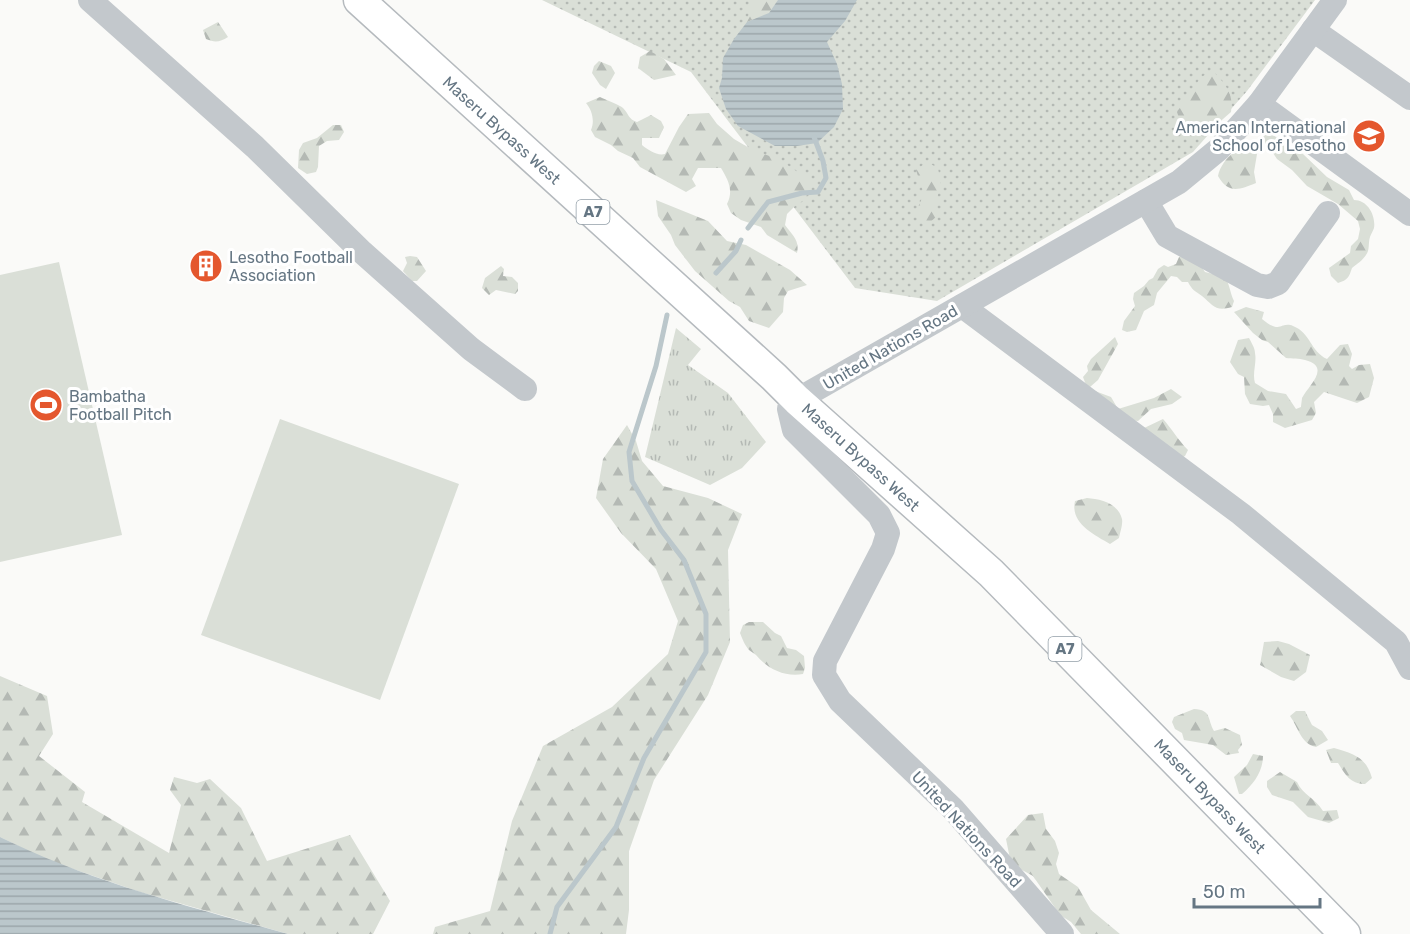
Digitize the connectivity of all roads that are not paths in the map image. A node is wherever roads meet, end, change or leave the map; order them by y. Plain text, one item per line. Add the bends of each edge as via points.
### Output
1 (90, 0) edge
2 (358, 0) edge
3 (1335, 0) edge
4 (1313, 30) junction
5 (1410, 98) edge
6 (1258, 104) junction
7 (1146, 201) junction
8 (1328, 213) dead end
9 (1410, 214) edge
10 (962, 306) junction
11 (525, 389) dead end
12 (797, 400) junction
13 (1410, 668) edge
14 (1062, 934) edge
15 (1345, 934) edge

1 - 11 street via 255,147 362,252 471,348
2 - 12 main road, Maseru Bypass West / A7
3 - 4 street, United Nations Road
4 - 5 street
4 - 6 street, United Nations Road
6 - 7 street, United Nations Road via 1219,148 1179,182
6 - 9 street
7 - 8 street via 1167,236 1257,285 1268,287 1278,283
7 - 10 street, United Nations Road
10 - 12 street, United Nations Road
10 - 13 street via 1241,514 1396,642
12 - 14 street, United Nations Road via 789,409 794,430 879,515 888,533 879,559 825,661 824,675 840,701 953,809
12 - 15 main road, Maseru Bypass West / A7 via 991,573

